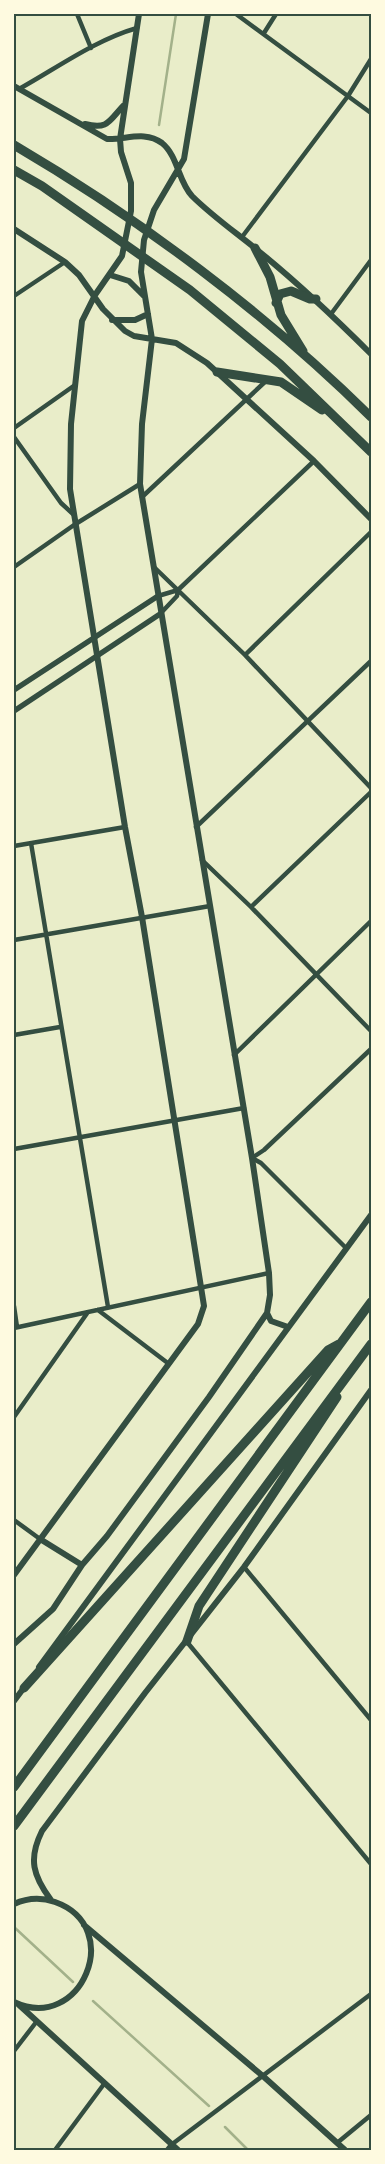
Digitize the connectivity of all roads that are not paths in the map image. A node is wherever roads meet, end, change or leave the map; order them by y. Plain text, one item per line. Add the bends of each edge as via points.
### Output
1 (77, 14) edge
2 (139, 14) edge
3 (208, 14) edge
4 (236, 14) edge
5 (276, 14) edge
6 (136, 28) junction
7 (264, 33) junction
8 (91, 48) junction
9 (371, 59) edge
10 (16, 88) edge
11 (348, 96) junction
12 (124, 106) junction
13 (371, 113) edge
14 (79, 122) junction
15 (120, 140) junction
16 (14, 145) edge
17 (14, 170) edge
18 (178, 171) junction
19 (14, 229) edge
20 (242, 237) junction
21 (255, 248) junction
22 (371, 260) edge
23 (65, 262) junction
24 (110, 275) junction
25 (14, 296) edge
26 (94, 296) junction
27 (145, 297) junction
28 (316, 299) junction
29 (276, 303) junction
30 (148, 314) junction
31 (331, 314) junction
32 (112, 320) junction
33 (152, 339) junction
34 (371, 354) edge
35 (305, 356) junction
36 (216, 372) junction
37 (267, 380) junction
38 (75, 385) junction
39 (246, 398) junction
40 (371, 417) edge
41 (337, 420) junction
42 (14, 428) edge
43 (14, 437) edge
44 (371, 452) edge
45 (314, 461) junction
46 (140, 484) junction
47 (142, 497) junction
48 (73, 514) junction
49 (371, 519) edge
50 (74, 525) junction
51 (371, 532) edge
52 (153, 566) junction
53 (14, 567) edge
54 (178, 590) junction
55 (158, 596) junction
56 (160, 614) junction
57 (94, 638) junction
58 (97, 655) junction
59 (245, 655) junction
60 (371, 661) edge
61 (14, 690) edge
62 (14, 711) edge
63 (307, 722) junction
64 (371, 790) edge
65 (125, 826) junction
66 (196, 827) junction
67 (31, 843) junction
68 (14, 846) edge
69 (202, 859) junction
70 (210, 906) junction
71 (251, 907) junction
72 (142, 917) junction
73 (371, 921) edge
74 (47, 934) junction
75 (14, 940) edge
76 (316, 975) junction
77 (60, 1027) junction
78 (371, 1031) edge
79 (14, 1035) edge
80 (371, 1049) edge
81 (234, 1054) junction
82 (244, 1108) junction
83 (174, 1120) junction
84 (80, 1138) junction
85 (14, 1149) edge
86 (252, 1158) junction
87 (371, 1215) edge
88 (346, 1248) junction
89 (269, 1273) junction
90 (202, 1287) junction
91 (371, 1302) edge
92 (14, 1306) edge
93 (108, 1307) junction
94 (98, 1310) junction
95 (88, 1312) junction
96 (267, 1313) junction
97 (16, 1327) edge
98 (288, 1327) junction
99 (341, 1343) junction
100 (371, 1344) edge
101 (169, 1364) junction
102 (340, 1385) junction
103 (371, 1390) edge
104 (14, 1418) edge
105 (14, 1520) edge
106 (40, 1539) junction
107 (82, 1565) junction
108 (244, 1566) junction
109 (14, 1575) edge
110 (187, 1641) junction
111 (14, 1644) edge
112 (24, 1688) junction
113 (14, 1701) edge
114 (371, 1720) edge
115 (14, 1787) edge
116 (14, 1826) edge
117 (371, 1864) edge
118 (51, 1900) junction
119 (14, 1904) edge
120 (84, 1925) junction
121 (371, 1994) edge
122 (16, 2002) edge
123 (37, 2021) junction
124 (14, 2052) edge
125 (264, 2078) junction
126 (104, 2084) junction
127 (371, 2115) edge
128 (337, 2143) junction
129 (169, 2147) edge
130 (55, 2150) edge
131 (178, 2150) edge
132 (345, 2150) edge

1 - 8 street
2 - 6 main road
3 - 18 main road via 184,159
4 - 7 street
5 - 7 street
6 - 8 street
6 - 12 main road
7 - 11 street
8 - 10 street
9 - 11 street
10 - 14 main road
11 - 13 street
11 - 20 street
12 - 14 main road via 106,125
12 - 15 main road
14 - 15 main road via 107,139
15 - 18 main road via 137,136 154,139 168,150
15 - 24 main road via 132,201 122,256
16 - 35 highway via 102,201 218,284
17 - 41 highway via 166,272 280,364
18 - 20 main road via 191,195
18 - 27 main road via 149,222 141,272
19 - 23 main road
20 - 21 main road
21 - 28 main road
21 - 29 highway via 270,277
22 - 31 street
23 - 25 street
23 - 26 main road
24 - 26 main road
24 - 27 main road via 129,281
26 - 32 main road
26 - 38 main road via 82,321
27 - 30 main road
28 - 29 highway via 291,291 280,294
28 - 31 main road
29 - 35 highway
30 - 32 main road via 135,320
30 - 33 main road
31 - 34 main road
32 - 33 main road via 134,336
33 - 36 main road via 183,346
33 - 46 main road via 142,424
35 - 40 highway
36 - 37 highway
36 - 39 main road
37 - 39 street
37 - 41 highway via 293,388
38 - 42 street
38 - 48 main road via 70,450
39 - 45 main road
39 - 47 street
41 - 44 highway
43 - 48 street via 61,503
45 - 49 main road
45 - 54 street
46 - 47 main road
46 - 50 street
47 - 52 main road
48 - 50 main road
50 - 53 street
50 - 57 main road
51 - 59 street
52 - 54 street
52 - 55 main road
54 - 55 street
54 - 56 street via 177,596
54 - 59 street
55 - 56 main road
55 - 57 street
56 - 58 street
56 - 66 main road
57 - 58 main road
57 - 61 street
58 - 62 street
58 - 65 main road
59 - 63 street
60 - 63 street
63 - 64 street
63 - 66 street
64 - 71 street
65 - 67 street
65 - 72 main road
66 - 69 main road
67 - 68 street
67 - 74 street
69 - 70 main road
69 - 71 street
70 - 72 street
70 - 81 main road
71 - 76 street
72 - 74 street
72 - 83 main road
73 - 76 street
74 - 75 street
74 - 77 street
76 - 78 street
76 - 81 street
77 - 79 street
77 - 84 street
80 - 86 street
81 - 82 main road
82 - 83 street
82 - 86 main road
83 - 84 street
83 - 90 main road
84 - 85 street
84 - 93 street
86 - 88 street via 261,1163
86 - 89 main road
87 - 88 main road
88 - 98 main road
89 - 90 street
89 - 96 main road
90 - 93 street
90 - 101 main road via 204,1306 198,1324
91 - 99 highway
92 - 97 street
93 - 94 street
94 - 95 street
94 - 101 street
95 - 97 street
95 - 104 street
96 - 98 main road via 271,1321
96 - 107 main road via 107,1536
98 - 112 main road
99 - 112 highway via 321,1357
99 - 115 highway
100 - 102 highway
101 - 106 main road
102 - 110 highway via 335,1401 199,1606
102 - 116 highway
103 - 108 main road
105 - 106 street
106 - 107 main road
106 - 109 main road
107 - 111 main road via 53,1609
108 - 110 main road
108 - 114 street
110 - 117 street
110 - 118 main road via 42,1831 33,1859 40,1885
112 - 113 main road
118 - 119 main road via 34,1898
118 - 120 main road via 66,1907
120 - 122 main road via 91,1957 79,1988 51,2005 34,2007
120 - 125 main road
121 - 125 street
122 - 123 main road
123 - 124 street
123 - 126 main road
125 - 128 main road
125 - 129 street
126 - 129 main road
126 - 130 street
127 - 128 street
128 - 132 main road
129 - 131 main road

